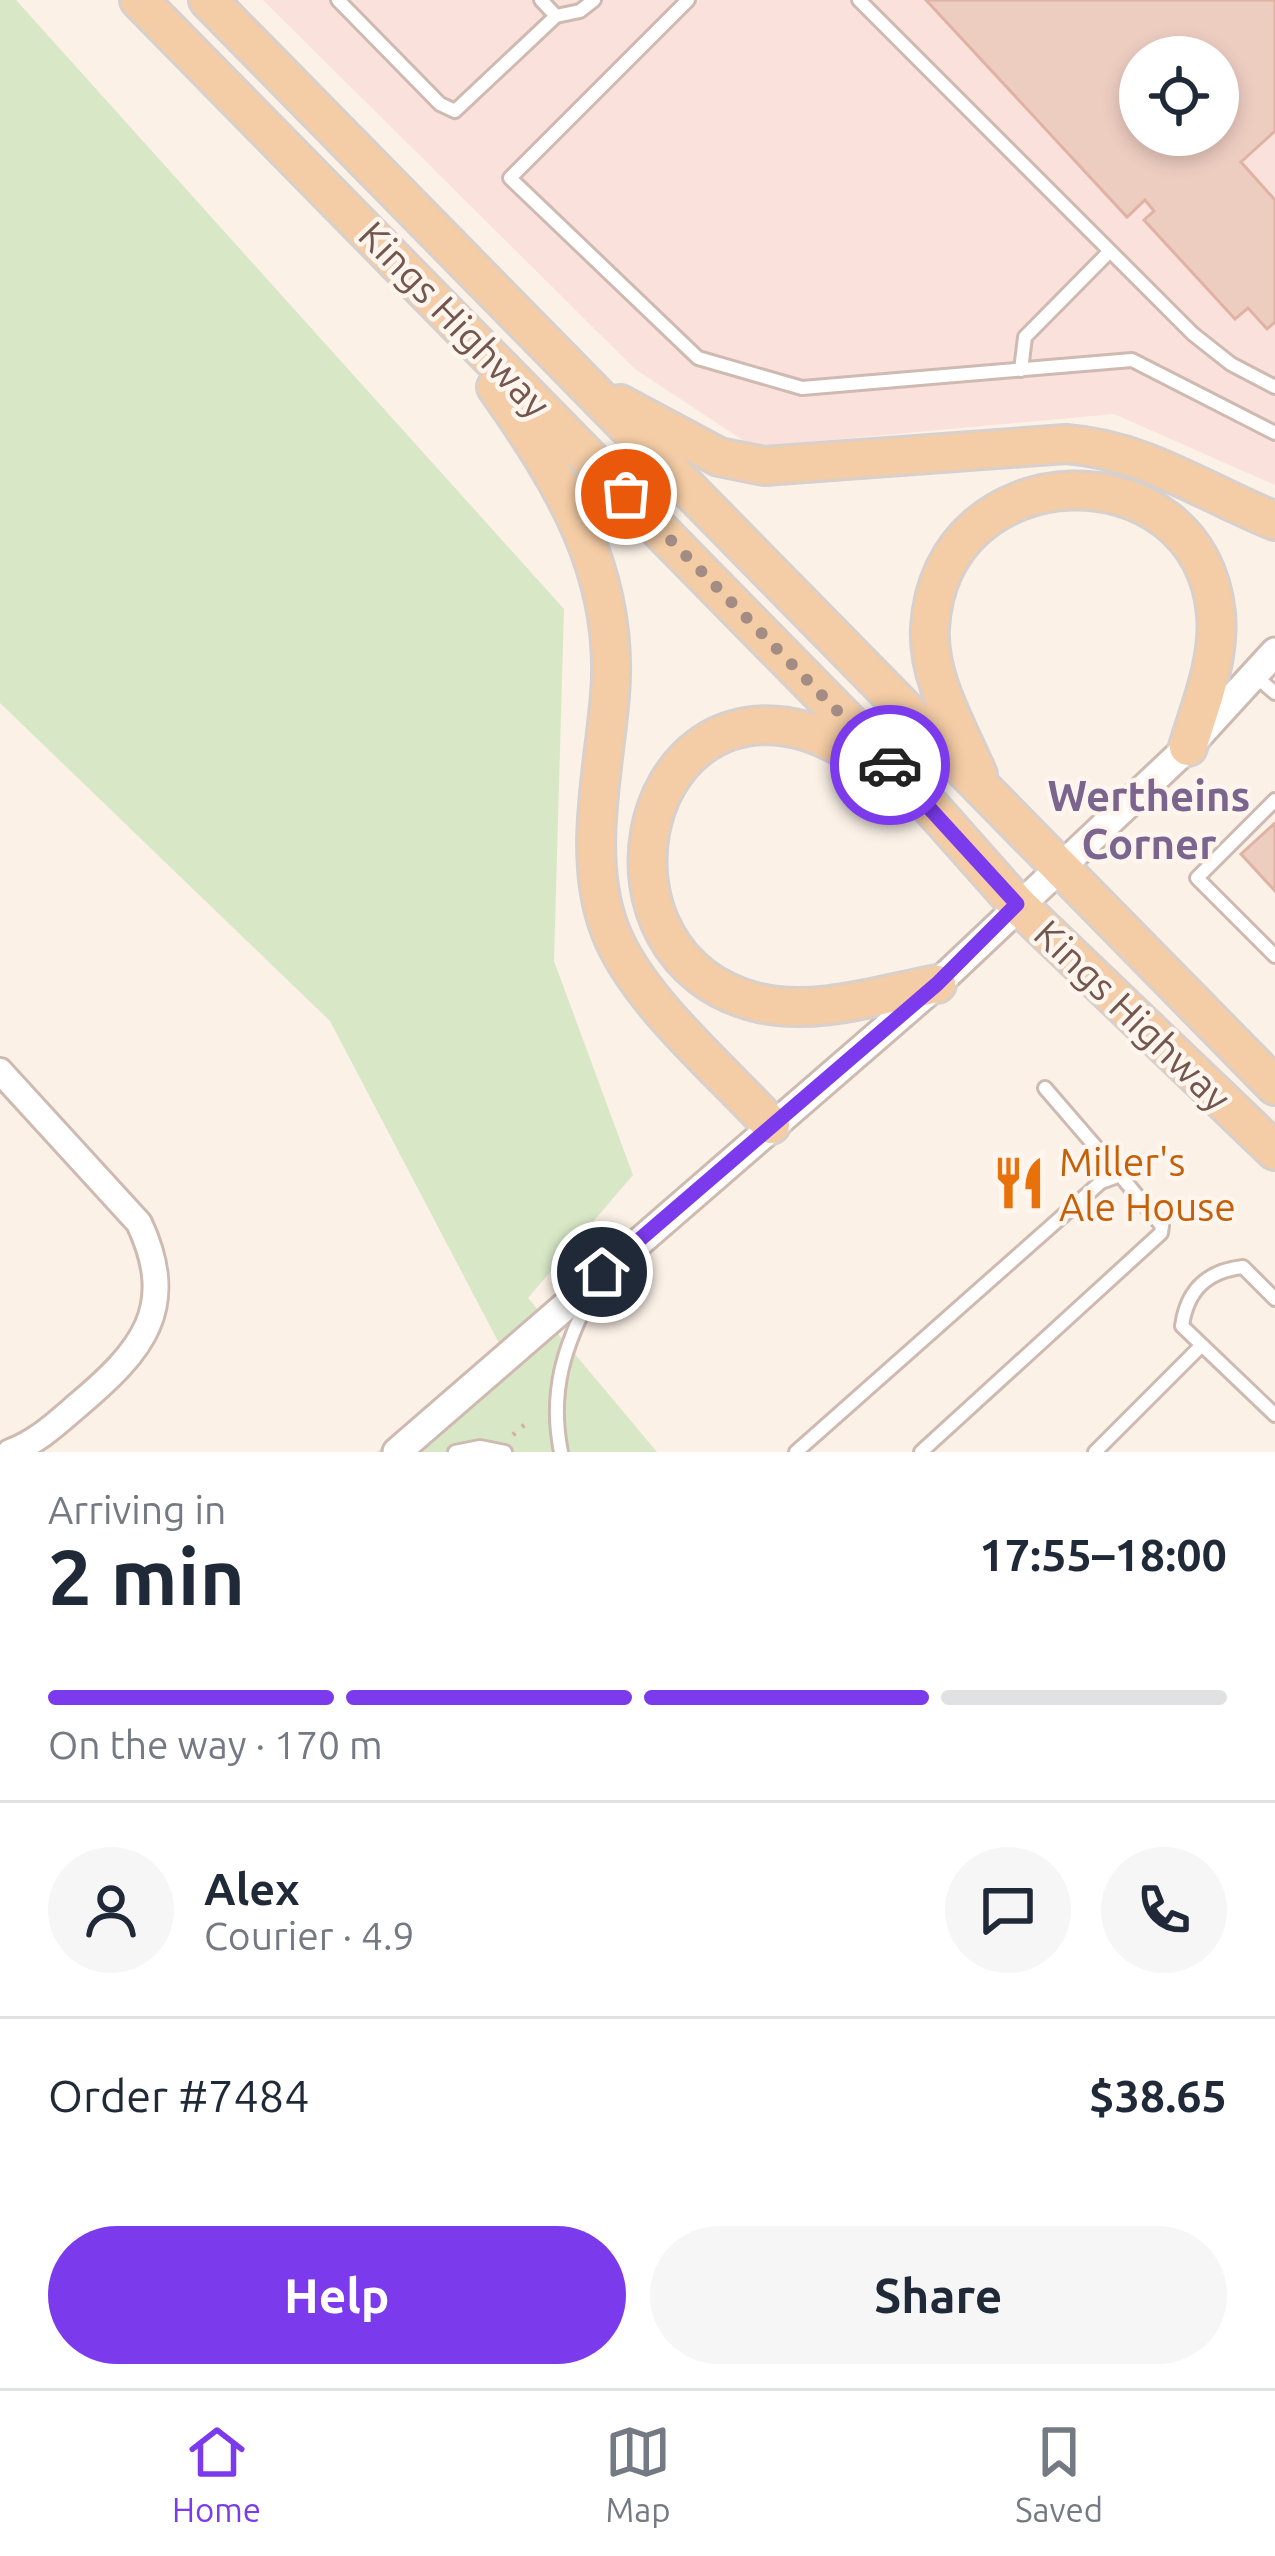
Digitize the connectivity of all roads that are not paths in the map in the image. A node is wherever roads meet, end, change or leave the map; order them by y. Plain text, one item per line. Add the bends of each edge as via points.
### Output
1 (140, 0) edge
2 (208, 0) edge
3 (338, 0) edge
4 (541, 0) edge
5 (594, 0) edge
6 (688, 0) edge
7 (859, 0) edge
8 (556, 16) junction
9 (1110, 251) junction
10 (428, 292) junction
11 (1021, 370) junction
12 (573, 375) junction
13 (1275, 387) edge
14 (1275, 433) edge
15 (1275, 521) edge
16 (1275, 652) edge
17 (1264, 684) edge
18 (1188, 747) junction
19 (987, 794) junction
20 (922, 798) junction
21 (1275, 800) edge
22 (1060, 864) junction
23 (1017, 904) junction
24 (1275, 956) edge
25 (937, 984) junction
26 (0, 1071) edge
27 (1275, 1086) edge
28 (1045, 1088) dead end
29 (770, 1125) junction
30 (1275, 1150) edge
31 (1120, 1175) junction
32 (602, 1272) junction
33 (1275, 1299) edge
34 (1202, 1345) junction
35 (1275, 1415) edge
36 (506, 1446) edge
37 (930, 1449) edge
38 (10, 1452) edge
39 (398, 1452) edge
40 (454, 1452) edge
41 (561, 1452) edge
42 (796, 1452) edge
43 (1095, 1452) edge

1 - 10 main road, Kings Highway
2 - 12 main road, Kings Highway
3 - 8 lane via 455,111
4 - 8 lane
5 - 8 lane
6 - 11 lane via 510,178 698,358 802,388
7 - 9 lane
9 - 11 lane via 1025,337
9 - 13 lane via 1193,334
10 - 20 main road, Kings Highway
10 - 29 main road via 560,479 597,563 611,659 597,831 611,934 641,984
11 - 14 lane via 1132,360
12 - 15 main road via 677,438 740,463 1104,447
12 - 19 main road, Kings Highway
16 - 17 street
17 - 18 street
18 - 19 main road via 1216,645 1202,567 1146,508 1100,490 1051,490 1018,499 969,531 934,597 929,632 941,691
18 - 22 street
19 - 22 main road, Kings Highway
20 - 23 main road, Kings Highway
20 - 25 main road via 811,733 749,728 709,744 674,772 646,836 644,871 657,919 677,951 753,1001 795,1007
21 - 24 lane via 1197,878
22 - 23 street
22 - 27 main road, Kings Highway
23 - 25 street
23 - 30 main road, Kings Highway
25 - 29 street
26 - 38 street via 139,1223 157,1292 126,1365 40,1438
28 - 31 lane
29 - 32 street
31 - 37 lane via 1162,1233
31 - 42 lane via 1101,1182
32 - 39 street
32 - 41 lane via 557,1376
33 - 34 lane via 1243,1267 1217,1270 1186,1299 1183,1326
34 - 35 lane
34 - 43 lane
36 - 40 lane

